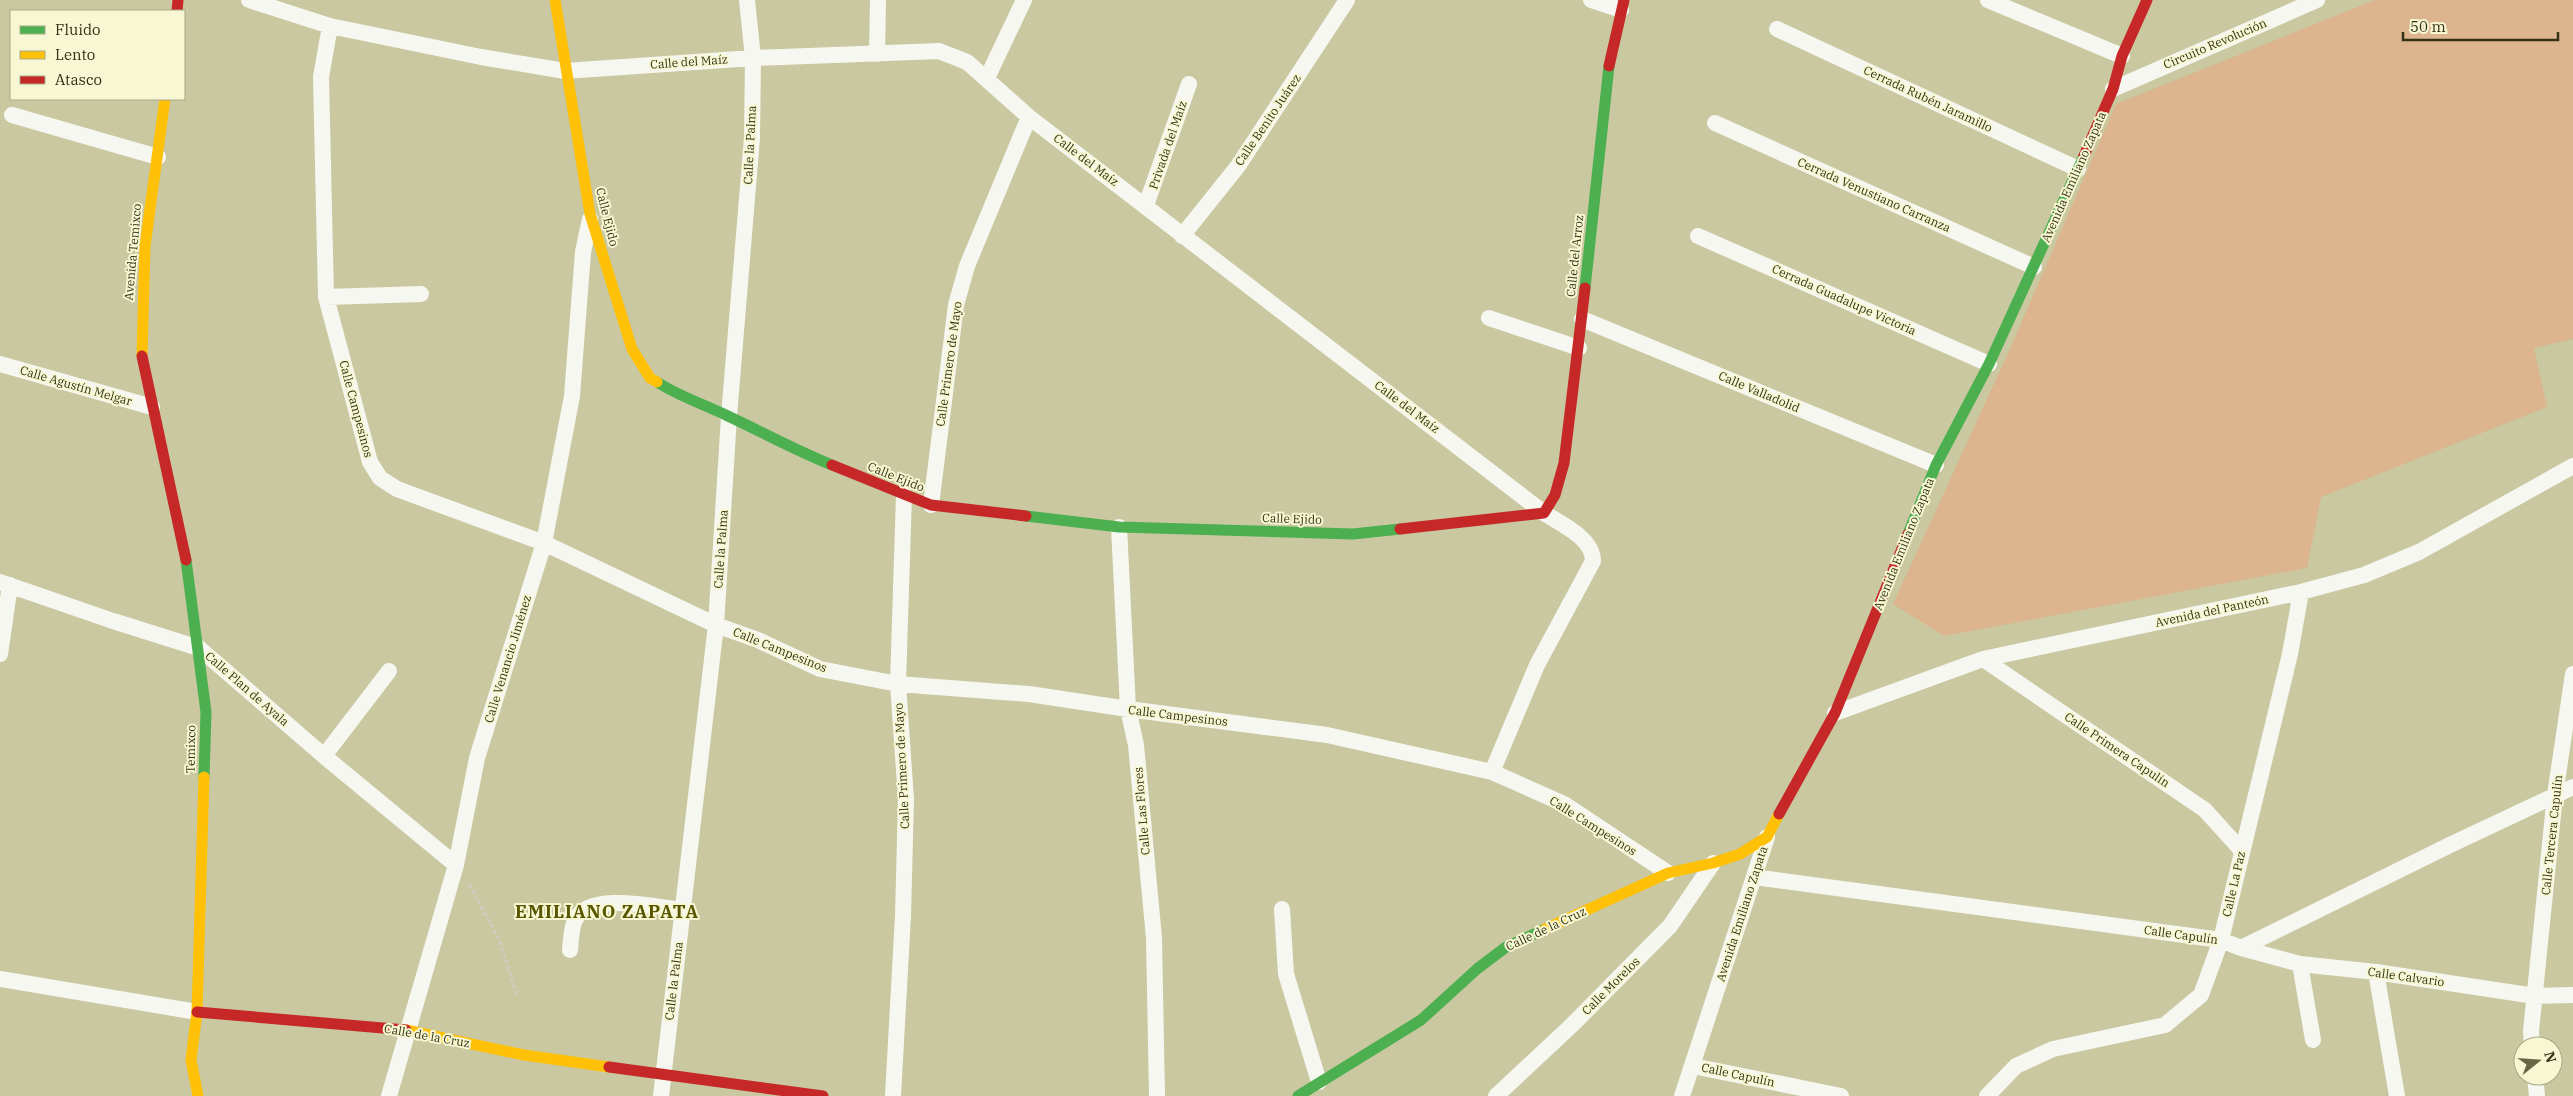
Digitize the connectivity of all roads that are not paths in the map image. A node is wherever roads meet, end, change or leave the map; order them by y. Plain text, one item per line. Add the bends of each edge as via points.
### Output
1 (249, 0) edge
2 (554, 0) edge
3 (747, 0) edge
4 (878, 0) edge
5 (1024, 0) edge
6 (1347, 0) edge
7 (1591, 0) edge
8 (1988, 0) edge
9 (2147, 0) edge
10 (2317, 0) edge
11 (1623, 5) edge
12 (330, 26) junction
13 (1777, 29) dead end
14 (877, 54) junction
15 (2122, 56) junction
16 (753, 58) junction
17 (565, 71) junction
18 (987, 78) junction
19 (1189, 84) dead end
20 (2113, 89) junction
21 (166, 100) edge
22 (12, 115) dead end
23 (1029, 117) junction
24 (1715, 123) dead end
25 (158, 157) junction
26 (2078, 169) junction
27 (1146, 205) junction
28 (590, 214) junction
29 (1182, 236) junction
30 (1698, 236) dead end
31 (2034, 267) junction
32 (421, 294) dead end
33 (326, 297) junction
34 (1489, 318) dead end
35 (1582, 318) junction
36 (1579, 348) junction
37 (0, 364) edge
38 (1989, 364) junction
39 (152, 407) junction
40 (729, 416) junction
41 (1936, 465) junction
42 (2573, 466) edge
43 (904, 495) junction
44 (931, 505) junction
45 (1544, 513) junction
46 (1119, 527) junction
47 (544, 543) junction
48 (5, 583) edge
49 (2300, 592) junction
50 (716, 624) junction
51 (199, 648) junction
52 (0, 654) edge
53 (1982, 659) junction
54 (388, 670) dead end
55 (2573, 674) edge
56 (898, 684) junction
57 (1128, 709) junction
58 (1835, 712) junction
59 (324, 756) junction
60 (1492, 772) junction
61 (2573, 787) edge
62 (2555, 795) junction
63 (1767, 837) junction
64 (2242, 851) junction
65 (1713, 863) junction
66 (456, 865) junction
67 (1668, 873) junction
68 (1754, 878) junction
69 (1282, 909) dead end
70 (682, 910) junction
71 (2221, 940) junction
72 (2242, 948) junction
73 (570, 950) dead end
74 (2300, 964) junction
75 (2376, 972) junction
76 (0, 979) edge
77 (2573, 995) edge
78 (2535, 996) junction
79 (197, 1012) junction
80 (409, 1030) junction
81 (2531, 1036) edge
82 (2312, 1040) dead end
83 (1693, 1066) junction
84 (663, 1073) junction
85 (1319, 1082) junction
86 (198, 1096) edge
87 (389, 1096) edge
88 (661, 1096) edge
89 (824, 1096) edge
90 (893, 1096) edge
91 (1156, 1096) edge
92 (1298, 1096) edge
93 (1496, 1096) edge
94 (1682, 1096) edge
95 (1841, 1096) edge
96 (1987, 1096) edge
97 (2397, 1096) edge

1 - 12 street, Calle del Maíz
2 - 17 main road, Calle Ejido
3 - 16 street, Calle la Palma
4 - 14 street
5 - 18 street
6 - 29 street, Calle Benito Juárez via 1238,166
7 - 11 street
8 - 15 street
9 - 15 main road, Avenida Emiliano Zapata
10 - 20 street, Circuito Revolución
11 - 35 main road, Calle del Arroz via 1609,66
12 - 17 street, Calle del Maíz
12 - 33 street, Calle Campesinos via 321,77
13 - 26 street, Cerrada Rubén Jaramillo
14 - 16 street, Calle del Maíz
14 - 18 street, Calle del Maíz via 939,51 967,62
15 - 20 main road, Avenida Emiliano Zapata
16 - 17 street, Calle del Maíz
16 - 40 street, Calle la Palma via 752,138
17 - 28 main road, Calle Ejido
18 - 23 street, Calle del Maíz
19 - 27 street, Privada del Maíz
20 - 26 main road, Avenida Emiliano Zapata
21 - 25 main road, Avenida Temixco
22 - 25 street
23 - 27 street, Calle del Maíz
23 - 44 street, Calle Primero de Mayo via 967,266 956,305
24 - 31 street, Cerrada Venustiano Carranza
25 - 39 main road, Avenida Temixco via 145,246 141,305 141,354
26 - 31 main road, Avenida Emiliano Zapata
27 - 29 street, Calle del Maíz
28 - 40 main road, Calle Ejido via 632,349 650,378 674,394
28 - 47 street, Calle Venancio Jiménez via 583,252 572,396
29 - 45 street, Calle del Maíz
30 - 38 street, Cerrada Guadalupe Victoria
31 - 38 main road, Avenida Emiliano Zapata
32 - 33 street
33 - 47 street, Calle Campesinos via 370,462 380,478 397,489
34 - 36 street
35 - 36 main road, Calle del Arroz
35 - 41 street, Calle Valladolid
36 - 45 main road, Calle del Arroz via 1564,464 1555,495
37 - 39 street, Calle Agustín Melgar
38 - 41 main road, Avenida Emiliano Zapata
39 - 51 main road, Temixco via 184,543
40 - 43 main road, Calle Ejido via 799,452
40 - 50 street, Calle la Palma
41 - 58 main road, Avenida Emiliano Zapata
42 - 49 street, Avenida del Panteón via 2418,552 2364,575
43 - 44 main road, Calle Ejido
43 - 56 street, Calle Primero de Mayo
44 - 46 main road, Calle Ejido
45 - 46 main road, Calle Ejido via 1353,534
45 - 60 street, Calle del Maíz via 1590,547 1592,561 1537,665
46 - 57 street, Calle Las Flores
47 - 50 street, Calle Campesinos
47 - 66 street, Calle Venancio Jiménez via 477,758
48 - 51 street, Calle Plan de Ayala
48 - 52 street
49 - 53 street, Avenida del Panteón
49 - 64 street, Calle La Paz via 2290,654
50 - 56 street, Calle Campesinos via 820,669
50 - 70 street, Calle la Palma
51 - 59 street, Calle Plan de Ayala
51 - 79 main road, Temixco via 206,712
53 - 58 street, Avenida del Panteón
53 - 64 street, Calle Primera Capulín via 2205,810
54 - 59 street
55 - 62 street, Calle Tercera Capulín
56 - 57 street, Calle Campesinos via 1029,694
56 - 90 street, Calle Primero de Mayo via 906,799
57 - 60 street, Calle Campesinos via 1327,735
57 - 91 street, Calle Las Flores via 1136,745 1154,938
58 - 63 main road, Avenida Emiliano Zapata
59 - 66 street, Calle Plan de Ayala
60 - 67 street, Calle Campesinos via 1564,804
61 - 62 street
62 - 72 street
62 - 78 street, Calle Tercera Capulín
63 - 65 main road, Calle de la Cruz via 1740,854
63 - 68 street, Avenida Emiliano Zapata
64 - 71 street, Calle La Paz
65 - 67 main road, Calle de la Cruz
65 - 93 street, Calle Morelos via 1670,926
66 - 80 street, Calle Venancio Jiménez
67 - 85 main road, Calle de la Cruz via 1506,947 1421,1020
68 - 71 street, Calle Capulín
68 - 83 street, Avenida Emiliano Zapata
69 - 85 street via 1286,974
70 - 73 street via 604,902 585,908 575,920
70 - 84 street, Calle la Palma
71 - 72 street, Calle Capulín
71 - 96 street, Calle La Paz via 2201,995 2165,1026 2052,1049 2016,1066
72 - 74 street, Calle Calvario
74 - 75 street, Calle Calvario
74 - 82 street
75 - 78 street, Calle Calvario
75 - 97 street
76 - 79 street, Calle de la Cruz
77 - 78 street, Calle Calvario
78 - 81 street, Calle Tercera Capulín
79 - 80 main road, Calle de la Cruz
79 - 86 main road, Temixco via 191,1060
80 - 84 main road, Calle de la Cruz via 524,1055
80 - 87 street, Calle Venancio Jiménez
83 - 94 street, Avenida Emiliano Zapata
83 - 95 street, Calle Capulín
84 - 88 street, Calle la Palma
84 - 89 main road, Calle de la Cruz
85 - 92 main road, Calle de la Cruz

